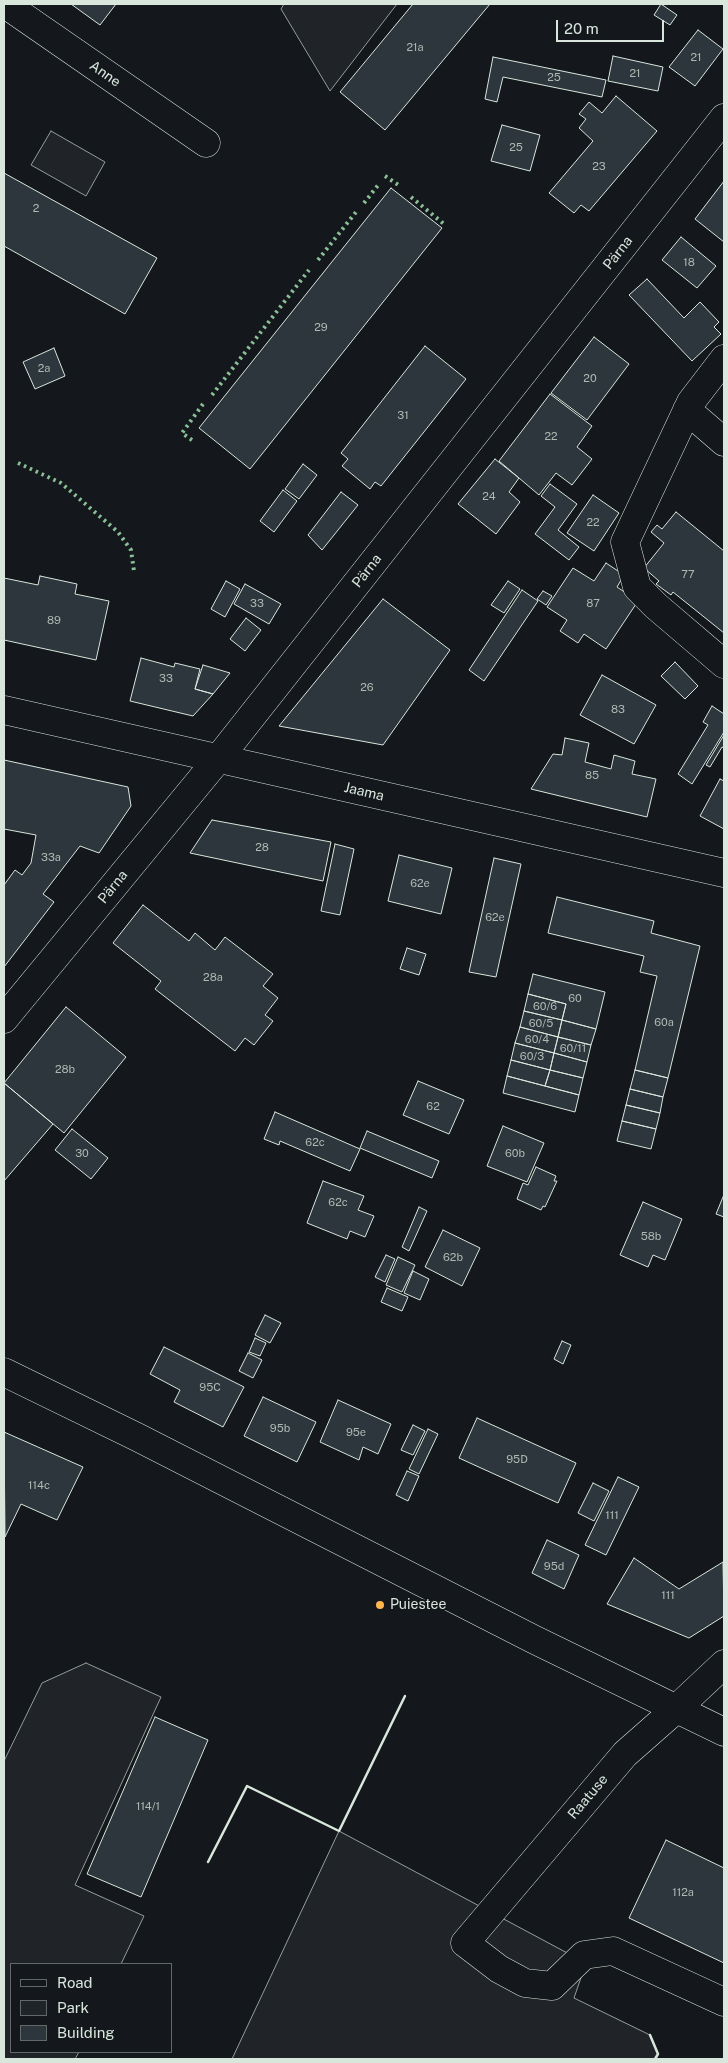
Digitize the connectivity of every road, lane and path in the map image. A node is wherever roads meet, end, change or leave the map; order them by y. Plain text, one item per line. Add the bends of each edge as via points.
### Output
1 (5, 4) edge
2 (724, 118) edge
3 (206, 143) dead end
4 (724, 359) edge
5 (688, 410) junction
6 (724, 442) edge
7 (724, 664) edge
8 (4, 710) edge
9 (218, 759) junction
10 (724, 873) edge
11 (4, 1020) edge
12 (4, 1372) edge
13 (724, 1664) edge
14 (675, 1710) junction
15 (724, 1732) edge
16 (724, 2002) edge

1 - 3 street, Anne
2 - 9 street, Pärna
4 - 5 street
5 - 6 street
5 - 7 street via 625,542 637,587
8 - 9 street, Jaama
9 - 10 street, Jaama
9 - 11 street, Pärna
12 - 14 street
13 - 14 street, Raatuse
14 - 15 street
14 - 16 street, Raatuse via 625,1754 465,1943 524,1983 552,1986 584,1954 613,1951

